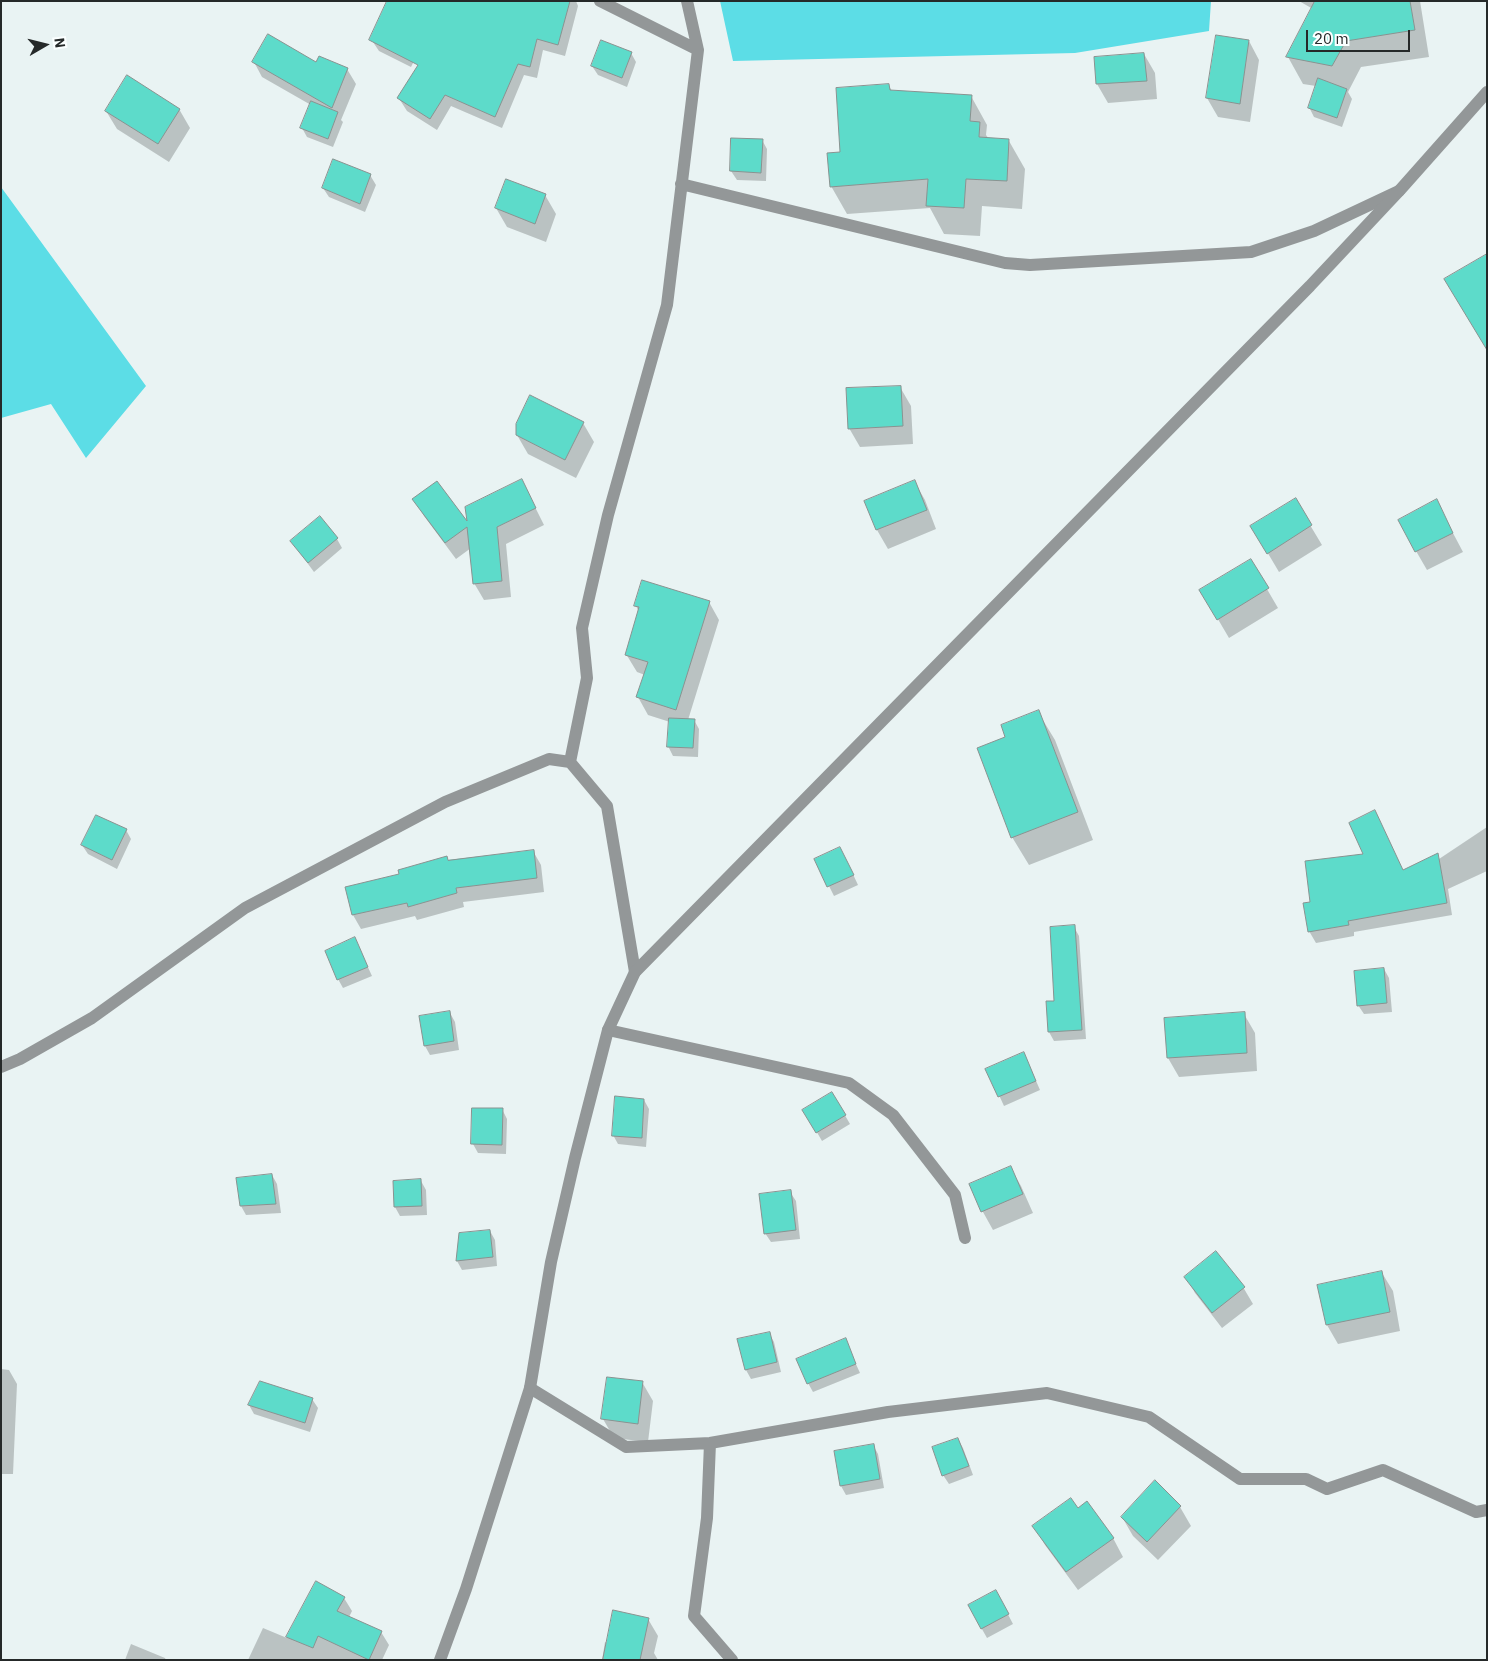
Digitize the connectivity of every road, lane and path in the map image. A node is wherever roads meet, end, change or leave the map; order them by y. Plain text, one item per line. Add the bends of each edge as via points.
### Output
1 (600, 1) edge
2 (687, 1) edge
3 (698, 50) junction
4 (1487, 92) edge
5 (681, 184) junction
6 (1400, 190) junction
7 (570, 762) junction
8 (634, 972) junction
9 (608, 1030) junction
10 (1, 1066) edge
11 (966, 1238) dead end
12 (530, 1388) junction
13 (710, 1443) junction
14 (1487, 1510) edge
15 (440, 1660) edge
16 (732, 1660) edge

1 - 3 street
2 - 3 street
3 - 5 street
4 - 6 street
5 - 6 street via 1005,263 1030,265 1251,252 1314,231
5 - 7 street via 667,305 608,515 582,628 588,678
6 - 8 street via 1310,286
7 - 8 street via 606,806
7 - 10 street via 549,759 445,802 254,904 92,1018 20,1060
8 - 9 street
9 - 11 street via 849,1083 893,1115 955,1195
9 - 12 street via 551,1262
12 - 13 street via 626,1447
12 - 15 street
13 - 14 street via 888,1412 1047,1393 1149,1417 1240,1479 1306,1478 1327,1489 1383,1470 1476,1512
13 - 16 street via 707,1518 694,1616

